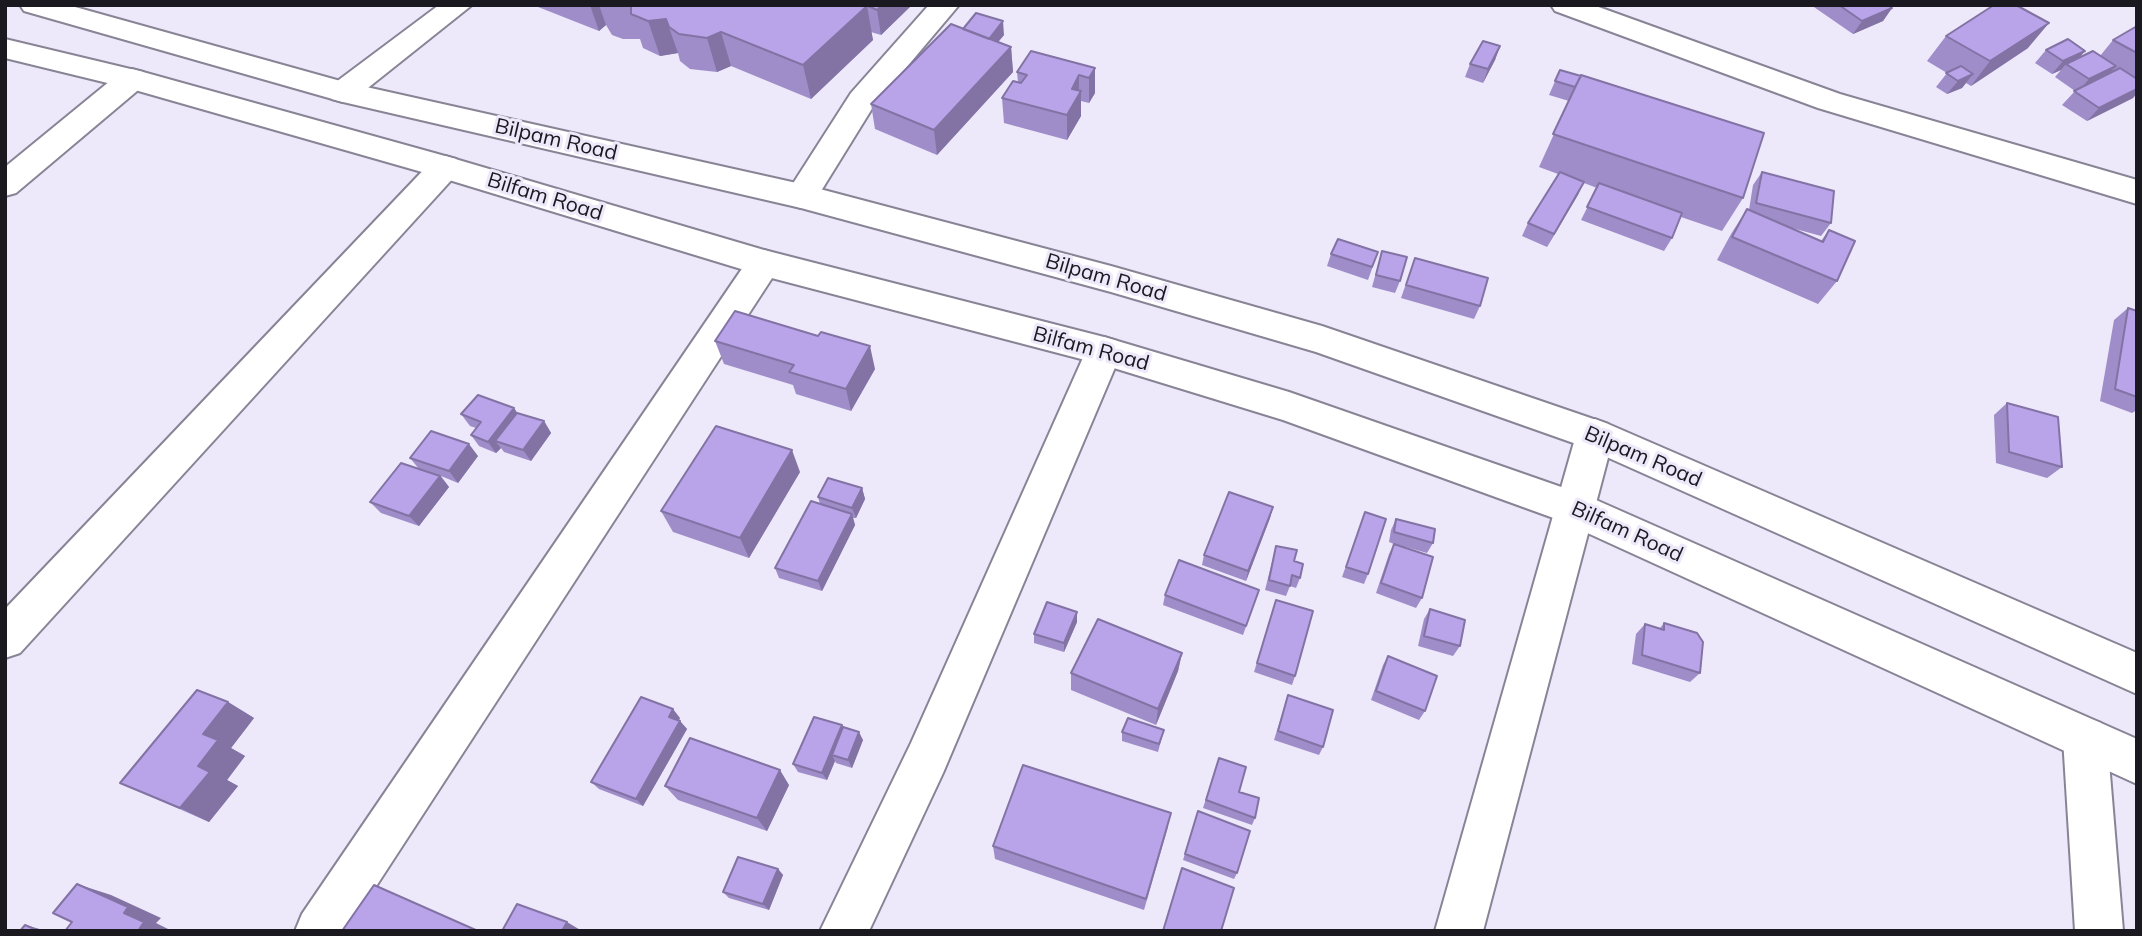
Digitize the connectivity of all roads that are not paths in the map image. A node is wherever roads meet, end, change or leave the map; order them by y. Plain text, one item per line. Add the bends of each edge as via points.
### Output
1 (34, 5) edge
2 (458, 5) edge
3 (945, 5) edge
4 (1565, 5) edge
5 (5, 48) edge
6 (132, 79) junction
7 (343, 92) junction
8 (445, 167) junction
9 (5, 185) edge
10 (2137, 192) edge
11 (801, 196) junction
12 (764, 263) junction
13 (1104, 351) junction
14 (1595, 435) junction
15 (1573, 508) junction
16 (5, 639) edge
17 (2137, 674) edge
18 (2085, 738) junction
19 (2137, 762) edge
20 (319, 931) edge
21 (844, 931) edge
22 (1459, 931) edge
23 (2099, 931) edge

1 - 7 main road, Bilpam Road
2 - 7 main road
3 - 11 main road via 862,100
4 - 10 main road via 1829,101
5 - 6 main road, Bilfam Road
6 - 8 main road, Bilfam Road
6 - 9 main road
7 - 11 main road, Bilpam Road
8 - 12 main road, Bilfam Road
8 - 16 main road
11 - 14 main road, Bilpam Road via 1322,340
12 - 13 main road, Bilfam Road
12 - 20 main road
13 - 15 main road, Bilfam Road via 1289,407
13 - 21 main road via 927,758
14 - 15 main road
14 - 17 main road, Bilpam Road
15 - 18 main road, Bilfam Road
15 - 22 main road
18 - 19 main road, Bilfam Road
18 - 23 main road

